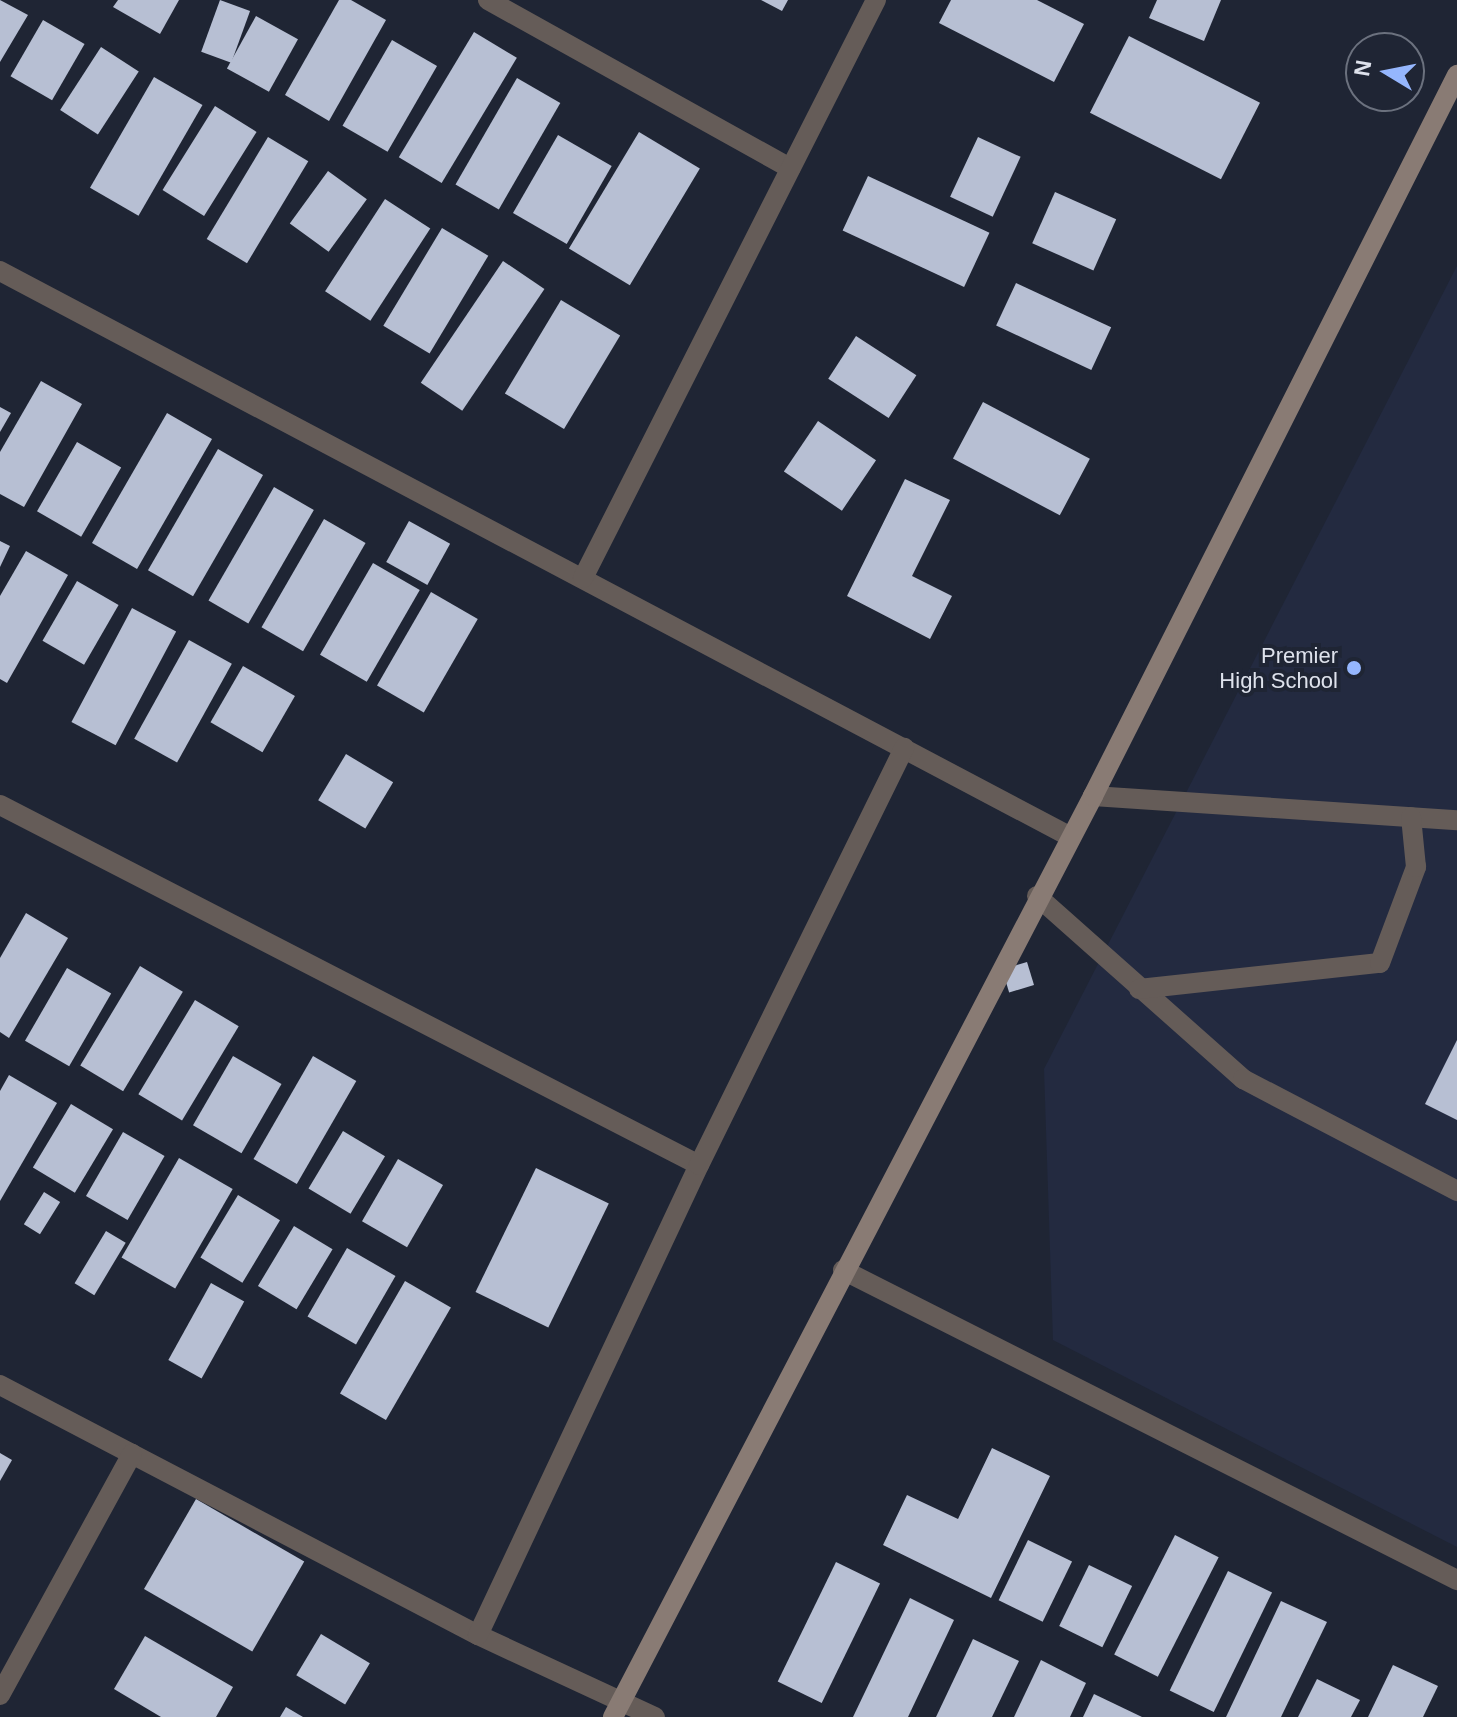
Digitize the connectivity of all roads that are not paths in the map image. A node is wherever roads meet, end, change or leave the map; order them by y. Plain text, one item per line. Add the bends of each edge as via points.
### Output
1 (488, 0) edge
2 (876, 0) edge
3 (1457, 75) edge
4 (790, 168) junction
5 (0, 271) edge
6 (583, 578) junction
7 (904, 748) junction
8 (1093, 796) junction
9 (0, 805) edge
10 (1411, 817) junction
11 (1457, 820) edge
12 (1071, 837) junction
13 (1037, 896) junction
14 (1139, 989) junction
15 (699, 1165) junction
16 (1457, 1191) edge
17 (843, 1270) junction
18 (0, 1385) edge
19 (132, 1454) junction
20 (1457, 1580) edge
21 (478, 1635) junction
22 (0, 1695) edge
23 (616, 1711) edge
24 (655, 1717) edge

1 - 4 street
2 - 4 street
3 - 8 street
4 - 6 street
5 - 6 street
6 - 7 street
7 - 12 street
7 - 15 street
8 - 10 street
8 - 12 street
9 - 15 street
10 - 11 street
10 - 14 street via 1416,867 1380,963
12 - 13 street
13 - 14 street
13 - 17 street
14 - 16 street via 1243,1079
15 - 21 street
17 - 20 street
17 - 23 street
18 - 19 street
19 - 21 street
19 - 22 street
21 - 23 street
23 - 24 street

